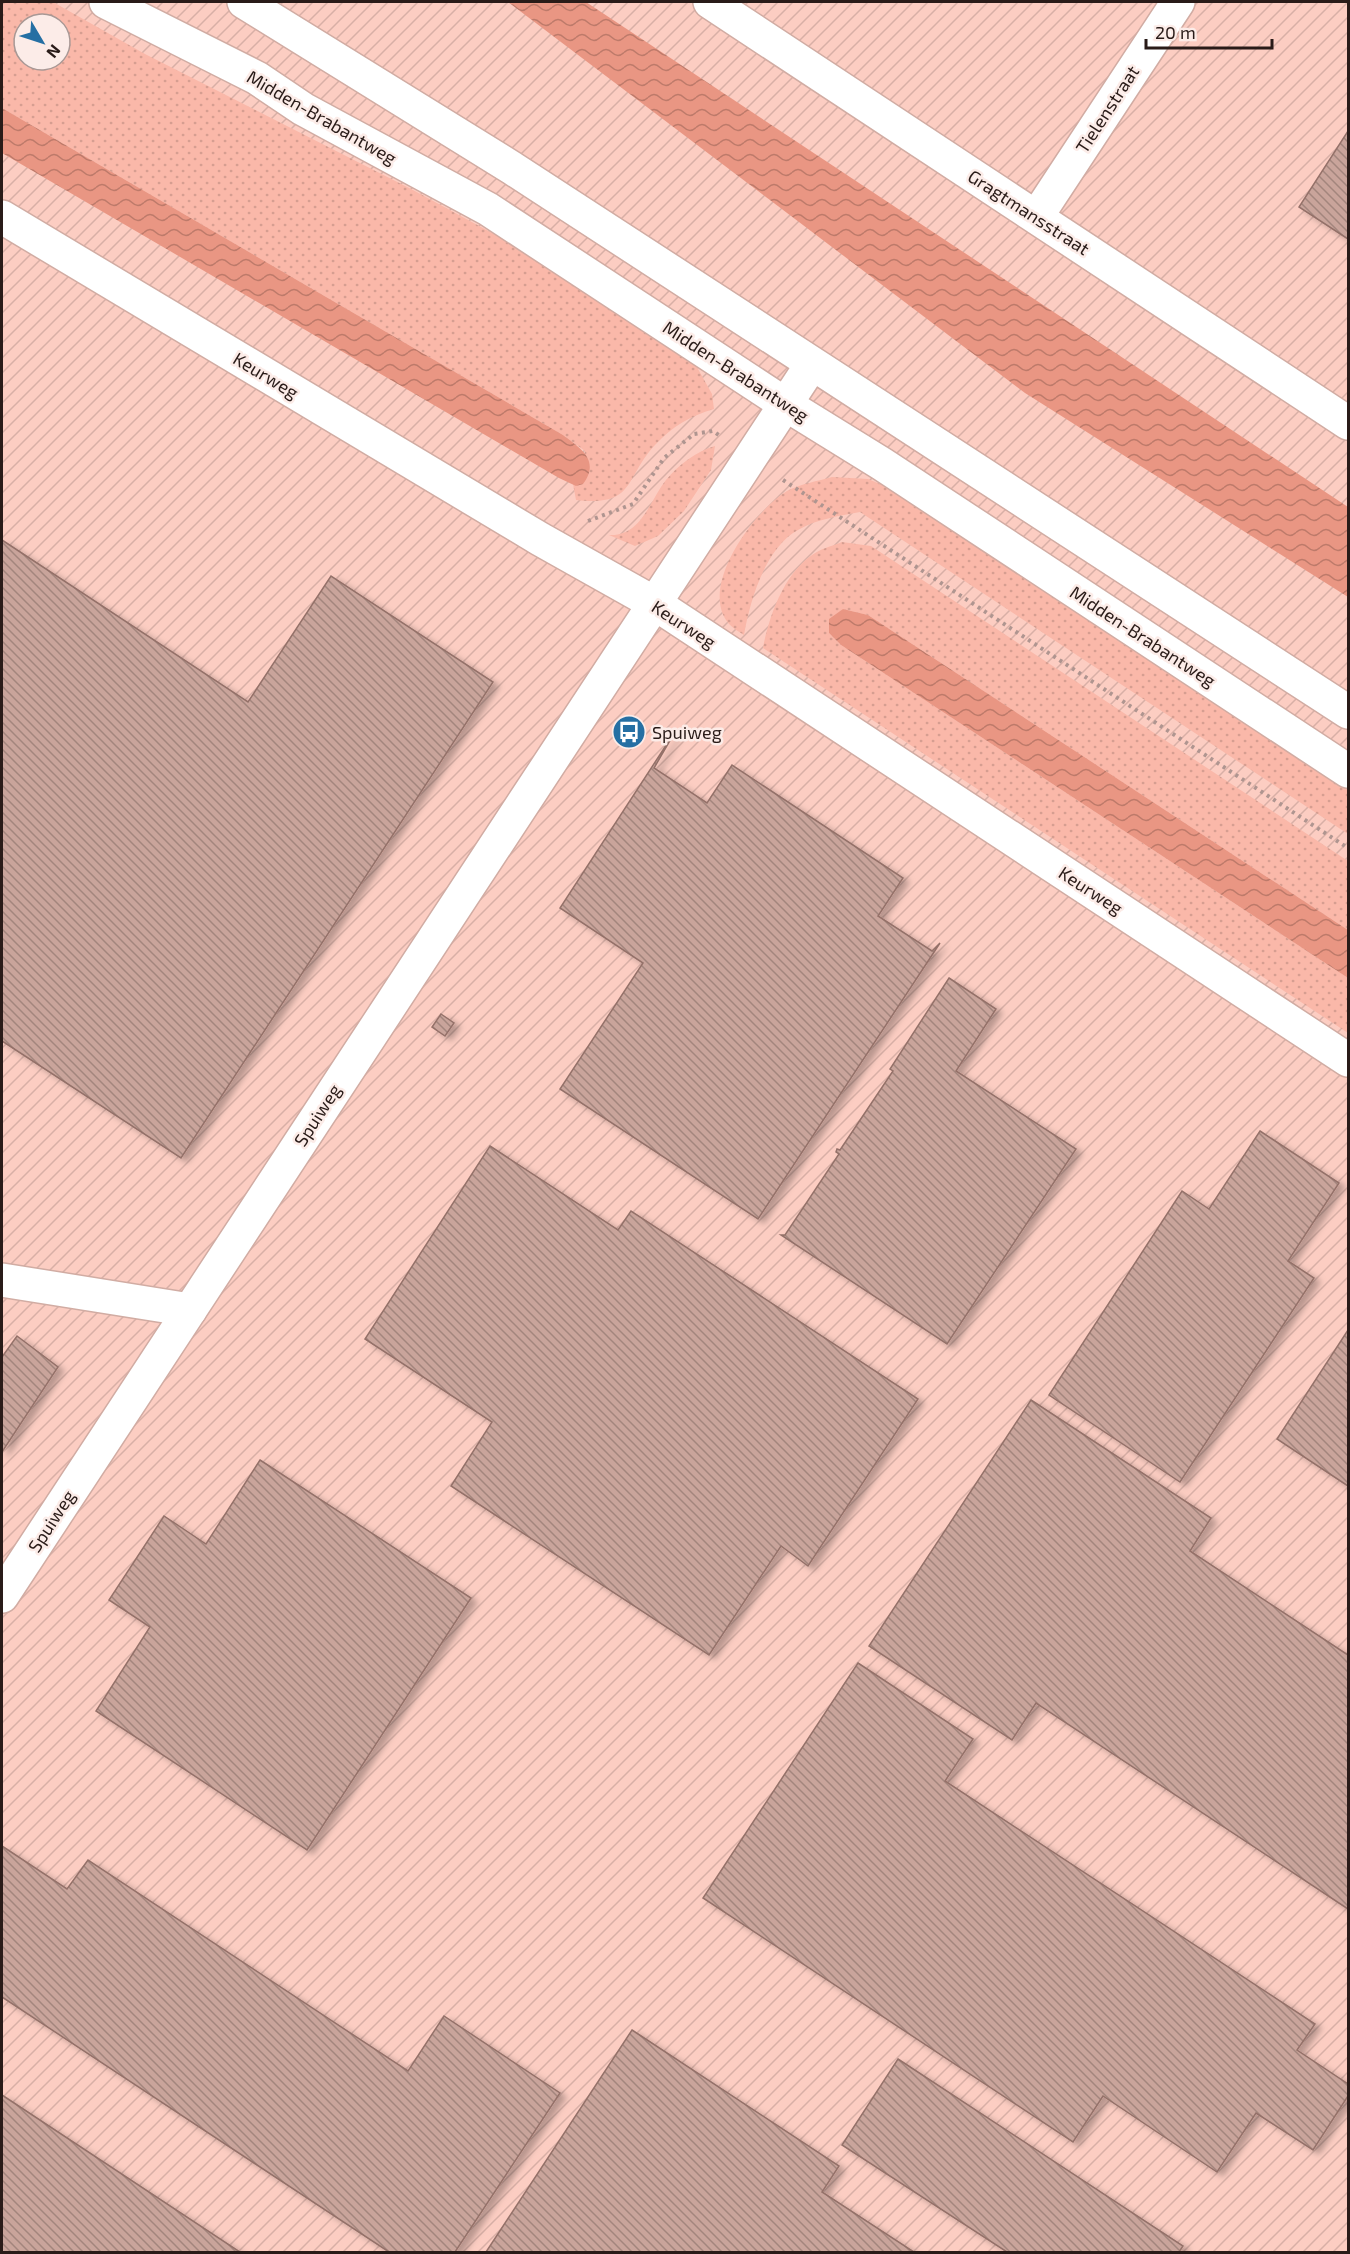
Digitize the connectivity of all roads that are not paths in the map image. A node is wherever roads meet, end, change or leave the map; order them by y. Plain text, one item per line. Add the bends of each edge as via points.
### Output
1 (106, 2) edge
2 (244, 2) edge
3 (710, 2) edge
4 (1178, 2) edge
5 (1037, 216) junction
6 (2, 217) edge
7 (812, 364) junction
8 (785, 404) junction
9 (1348, 423) edge
10 (654, 603) junction
11 (1348, 712) edge
12 (1348, 771) edge
13 (1348, 1060) edge
14 (2, 1280) edge
15 (190, 1310) junction
16 (2, 1596) edge

1 - 8 street, Midden-Brabantweg via 257,78 303,109 488,209
2 - 7 street via 512,168
3 - 5 street, Gragtmansstraat
4 - 5 street, Tielenstraat
5 - 9 street, Gragtmansstraat
6 - 10 street, Keurweg via 540,539
7 - 8 street, Spuiweg
7 - 11 street
8 - 10 street, Spuiweg
8 - 12 street, Midden-Brabantweg
10 - 13 street, Keurweg
10 - 15 street, Spuiweg
14 - 15 street
15 - 16 street, Spuiweg

